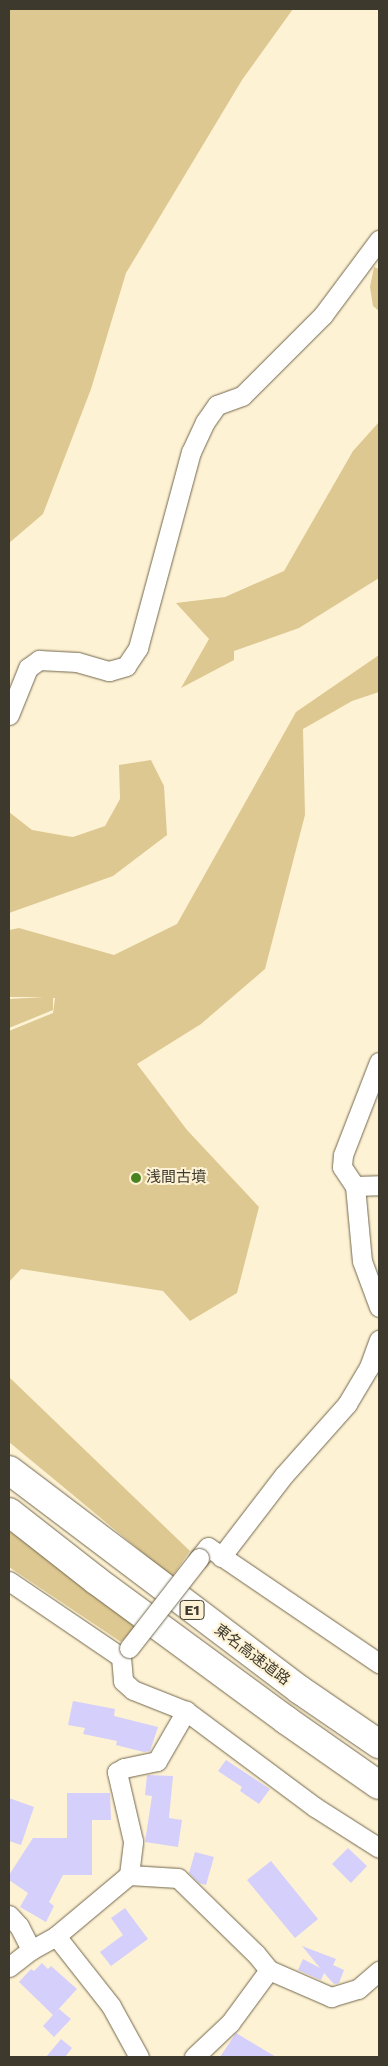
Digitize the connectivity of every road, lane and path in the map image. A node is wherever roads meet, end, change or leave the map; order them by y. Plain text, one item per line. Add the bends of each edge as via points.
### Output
1 (379, 240) edge
2 (9, 716) edge
3 (379, 1062) edge
4 (379, 1185) edge
5 (355, 1186) junction
6 (379, 1307) edge
7 (379, 1340) edge
8 (9, 1470) edge
9 (9, 1512) edge
10 (221, 1557) junction
11 (9, 1581) edge
12 (125, 1653) junction
13 (379, 1663) edge
14 (186, 1711) junction
15 (379, 1744) edge
16 (379, 1785) edge
17 (379, 1848) edge
18 (129, 1875) junction
19 (9, 1915) edge
20 (56, 1936) junction
21 (31, 1950) junction
22 (9, 1967) edge
23 (269, 1970) junction
24 (379, 1971) edge
25 (138, 2057) edge
26 (194, 2057) edge

1 - 2 street via 323,315 242,396 217,405 205,422 190,452 138,648 126,666 109,671 77,662 39,660 28,668
3 - 5 street via 343,1156 342,1166
4 - 5 street
5 - 6 street via 362,1260
7 - 10 street via 369,1367 347,1404 284,1475
8 - 15 highway, 東名高速道路 / E1 via 292,1684
9 - 16 highway, E1 via 97,1581
10 - 12 street, bridge via 208,1547
10 - 13 street
11 - 12 street
12 - 14 street via 123,1681 133,1690
14 - 17 street via 315,1807
14 - 18 street via 157,1762 117,1772 133,1841
18 - 20 street
18 - 23 street via 178,1878
19 - 21 street via 20,1926
20 - 21 street
20 - 25 street via 111,2006
21 - 22 street
23 - 24 street via 331,1997 358,1989
23 - 26 street via 230,2023

